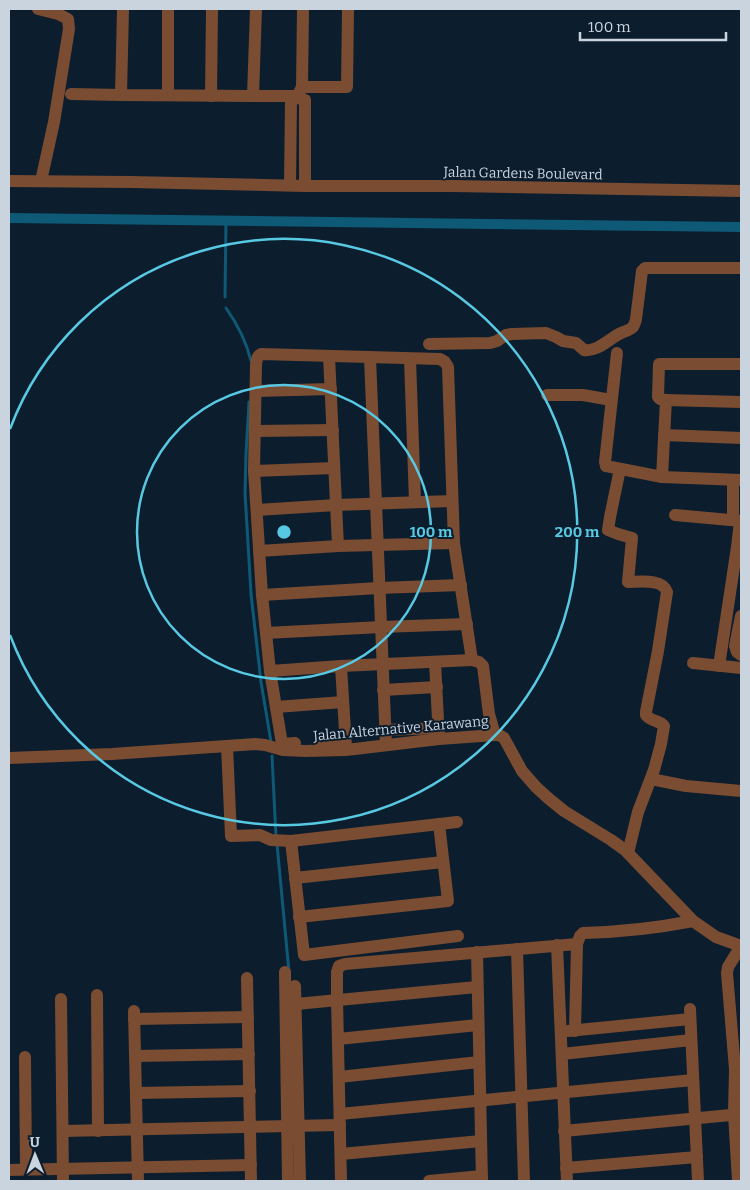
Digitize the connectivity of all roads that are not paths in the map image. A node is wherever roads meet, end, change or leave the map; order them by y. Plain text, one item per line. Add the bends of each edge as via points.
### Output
1 (38, 9) edge
2 (123, 9) edge
3 (168, 9) edge
4 (212, 9) edge
5 (256, 9) edge
6 (303, 9) edge
7 (348, 9) edge
8 (299, 93) junction
9 (71, 94) dead end
10 (121, 95) junction
11 (168, 96) junction
12 (211, 96) junction
13 (254, 96) junction
14 (9, 181) edge
15 (41, 181) junction
16 (290, 185) junction
17 (305, 186) junction
18 (741, 192) edge
19 (741, 268) edge
20 (429, 344) dead end
21 (618, 353) dead end
22 (329, 356) junction
23 (370, 358) junction
24 (410, 359) junction
25 (741, 364) edge
26 (331, 389) junction
27 (256, 391) junction
28 (547, 395) dead end
29 (612, 400) junction
30 (666, 400) junction
31 (741, 402) edge
32 (332, 430) junction
33 (255, 431) junction
34 (664, 435) junction
35 (741, 438) edge
36 (334, 468) junction
37 (620, 469) junction
38 (254, 471) junction
39 (662, 477) junction
40 (737, 480) edge
41 (452, 501) junction
42 (414, 502) junction
43 (376, 504) junction
44 (336, 505) junction
45 (257, 510) junction
46 (675, 515) dead end
47 (738, 521) edge
48 (454, 543) junction
49 (377, 545) junction
50 (338, 546) junction
51 (739, 548) edge
52 (259, 551) junction
53 (461, 585) junction
54 (379, 588) junction
55 (262, 595) junction
56 (741, 616) edge
57 (467, 624) junction
58 (381, 626) junction
59 (266, 633) junction
60 (741, 655) edge
61 (472, 660) junction
62 (436, 662) junction
63 (693, 663) dead end
64 (382, 664) junction
65 (341, 666) junction
66 (719, 666) junction
67 (741, 668) edge
68 (270, 671) junction
69 (437, 687) junction
70 (383, 690) junction
71 (343, 702) junction
72 (276, 707) junction
73 (385, 730) junction
74 (439, 733) junction
75 (495, 735) junction
76 (346, 745) junction
77 (386, 745) junction
78 (228, 746) junction
79 (9, 758) edge
80 (651, 779) junction
81 (741, 791) edge
82 (457, 822) dead end
83 (439, 824) junction
84 (280, 841) junction
85 (628, 852) junction
86 (443, 862) junction
87 (295, 878) junction
88 (299, 917) junction
89 (693, 921) junction
90 (458, 936) dead end
91 (577, 944) junction
92 (557, 946) junction
93 (741, 946) edge
94 (517, 949) junction
95 (477, 952) junction
96 (285, 972) dead end
97 (247, 978) dead end
98 (295, 986) dead end
99 (477, 987) junction
100 (97, 995) dead end
101 (61, 999) dead end
102 (337, 1000) junction
103 (296, 1004) junction
104 (248, 1017) junction
105 (478, 1025) junction
106 (575, 1031) junction
107 (561, 1032) junction
108 (338, 1039) junction
109 (691, 1040) junction
110 (249, 1054) junction
111 (562, 1054) junction
112 (135, 1056) junction
113 (25, 1057) dead end
114 (479, 1062) junction
115 (735, 1069) junction
116 (339, 1077) junction
117 (693, 1080) junction
118 (741, 1089) edge
119 (250, 1091) junction
120 (136, 1093) junction
121 (563, 1093) junction
122 (521, 1097) junction
123 (480, 1101) junction
124 (738, 1114) edge
125 (695, 1118) junction
126 (340, 1120) junction
127 (293, 1126) junction
128 (250, 1127) junction
129 (98, 1130) junction
130 (137, 1130) junction
131 (564, 1131) junction
132 (63, 1132) junction
133 (481, 1141) junction
134 (341, 1154) junction
135 (697, 1157) junction
136 (251, 1165) junction
137 (138, 1167) junction
138 (100, 1168) junction
139 (566, 1168) junction
140 (9, 1170) edge
141 (26, 1170) junction
142 (64, 1175) edge
143 (482, 1179) edge
144 (100, 1181) edge
145 (138, 1181) edge
146 (252, 1181) edge
147 (288, 1181) edge
148 (300, 1181) edge
149 (341, 1181) edge
150 (429, 1181) edge
151 (524, 1181) edge
152 (567, 1181) edge
153 (698, 1181) edge
154 (738, 1181) edge

1 - 15 street via 68,19 69,29
2 - 10 street
3 - 11 street
4 - 12 street
5 - 13 street
6 - 8 street
7 - 8 street via 347,87
8 - 13 street
8 - 16 street via 291,100
8 - 17 street via 304,100
9 - 10 street
10 - 11 street
11 - 12 street
12 - 13 street
14 - 15 street, Jalan Gardens Boulevard
15 - 16 street, Jalan Gardens Boulevard
16 - 17 street, Jalan Gardens Boulevard
17 - 18 street, Jalan Gardens Boulevard
19 - 20 street via 645,268 634,326 590,350 546,333 506,335 490,343
21 - 29 street
22 - 23 street
22 - 26 street
22 - 27 street via 260,354 256,366
23 - 24 street
23 - 43 street
24 - 41 street via 440,360 448,367
24 - 42 street
25 - 30 street via 660,363 658,398
26 - 27 street
26 - 32 street
27 - 33 street
28 - 29 street via 583,395
29 - 37 street via 605,464
30 - 31 street
30 - 34 street
32 - 33 street
32 - 36 street
33 - 38 street
34 - 35 street
34 - 39 street
36 - 38 street
36 - 44 street
37 - 39 street
37 - 80 street via 608,530 632,538 628,582 657,583 663,585 667,592 646,712 648,718 664,726
38 - 45 street
39 - 40 street
40 - 47 street
41 - 42 street
41 - 48 street
42 - 43 street
43 - 44 street
43 - 49 street
44 - 45 street
44 - 50 street
45 - 52 street
46 - 47 street
47 - 51 street
48 - 49 street
48 - 53 street
49 - 50 street
49 - 54 street
50 - 52 street
51 - 66 street
52 - 55 street
53 - 54 street
53 - 57 street
54 - 55 street
54 - 58 street
55 - 59 street
56 - 60 street via 736,646
57 - 58 street
57 - 61 street
58 - 59 street
58 - 64 street
59 - 68 street
61 - 62 street
61 - 75 street via 483,666
62 - 64 street
62 - 69 street
63 - 66 street
64 - 65 street
64 - 70 street
65 - 68 street
65 - 71 street
66 - 67 street
68 - 72 street
69 - 70 street
69 - 74 street
70 - 73 street
71 - 72 street
71 - 76 street
72 - 76 street via 282,744
73 - 74 street
73 - 77 street
74 - 75 street, Jalan Alternative Karawang
74 - 77 street, Jalan Alternative Karawang
75 - 85 street, Jalan Alternative Karawang via 504,738 522,772 536,787 564,811
76 - 77 street, Jalan Alternative Karawang
76 - 78 street, Jalan Alternative Karawang via 304,751 260,744
78 - 79 street, Jalan Alternative Karawang
78 - 84 street via 231,836 260,835
80 - 81 street
80 - 85 street
82 - 83 street
83 - 84 street
83 - 86 street
84 - 87 street
85 - 89 street, Jalan Alternative Karawang
86 - 87 street
86 - 88 street via 448,901
87 - 88 street
88 - 90 street via 304,955
89 - 91 street via 649,929 584,933
89 - 93 street, Jalan Alternative Karawang via 716,936
91 - 92 street
91 - 106 street
92 - 94 street
92 - 107 street
93 - 115 street via 727,972
94 - 95 street
94 - 122 street
95 - 99 street
95 - 102 street via 342,965 337,968
96 - 127 street
97 - 104 street
98 - 103 street
99 - 102 street
99 - 105 street
100 - 129 street
101 - 132 street
102 - 103 street
102 - 108 street
103 - 127 street
104 - 110 street
104 - 112 street via 134,1015
105 - 108 street
105 - 114 street
106 - 107 street
106 - 109 street via 690,1014
107 - 111 street
108 - 116 street
109 - 111 street
109 - 117 street
110 - 112 street
110 - 119 street
111 - 121 street
112 - 120 street
113 - 141 street
114 - 116 street
114 - 123 street
115 - 118 street
115 - 124 street
116 - 126 street
117 - 121 street
117 - 125 street
119 - 120 street
119 - 128 street
120 - 130 street
121 - 122 street
121 - 131 street
122 - 123 street
122 - 151 street
123 - 126 street
123 - 133 street
124 - 125 street
124 - 154 street
125 - 131 street
125 - 135 street
126 - 127 street
126 - 134 street
127 - 128 street
127 - 147 street
127 - 148 street
128 - 130 street
128 - 136 street
129 - 130 street
129 - 132 street
130 - 137 street
131 - 139 street
132 - 142 street
133 - 134 street
133 - 143 street
134 - 149 street
135 - 139 street
135 - 153 street
136 - 137 street
136 - 146 street
137 - 138 street
137 - 145 street
138 - 142 street
138 - 144 street
139 - 152 street
140 - 141 street
141 - 142 street
143 - 150 street

